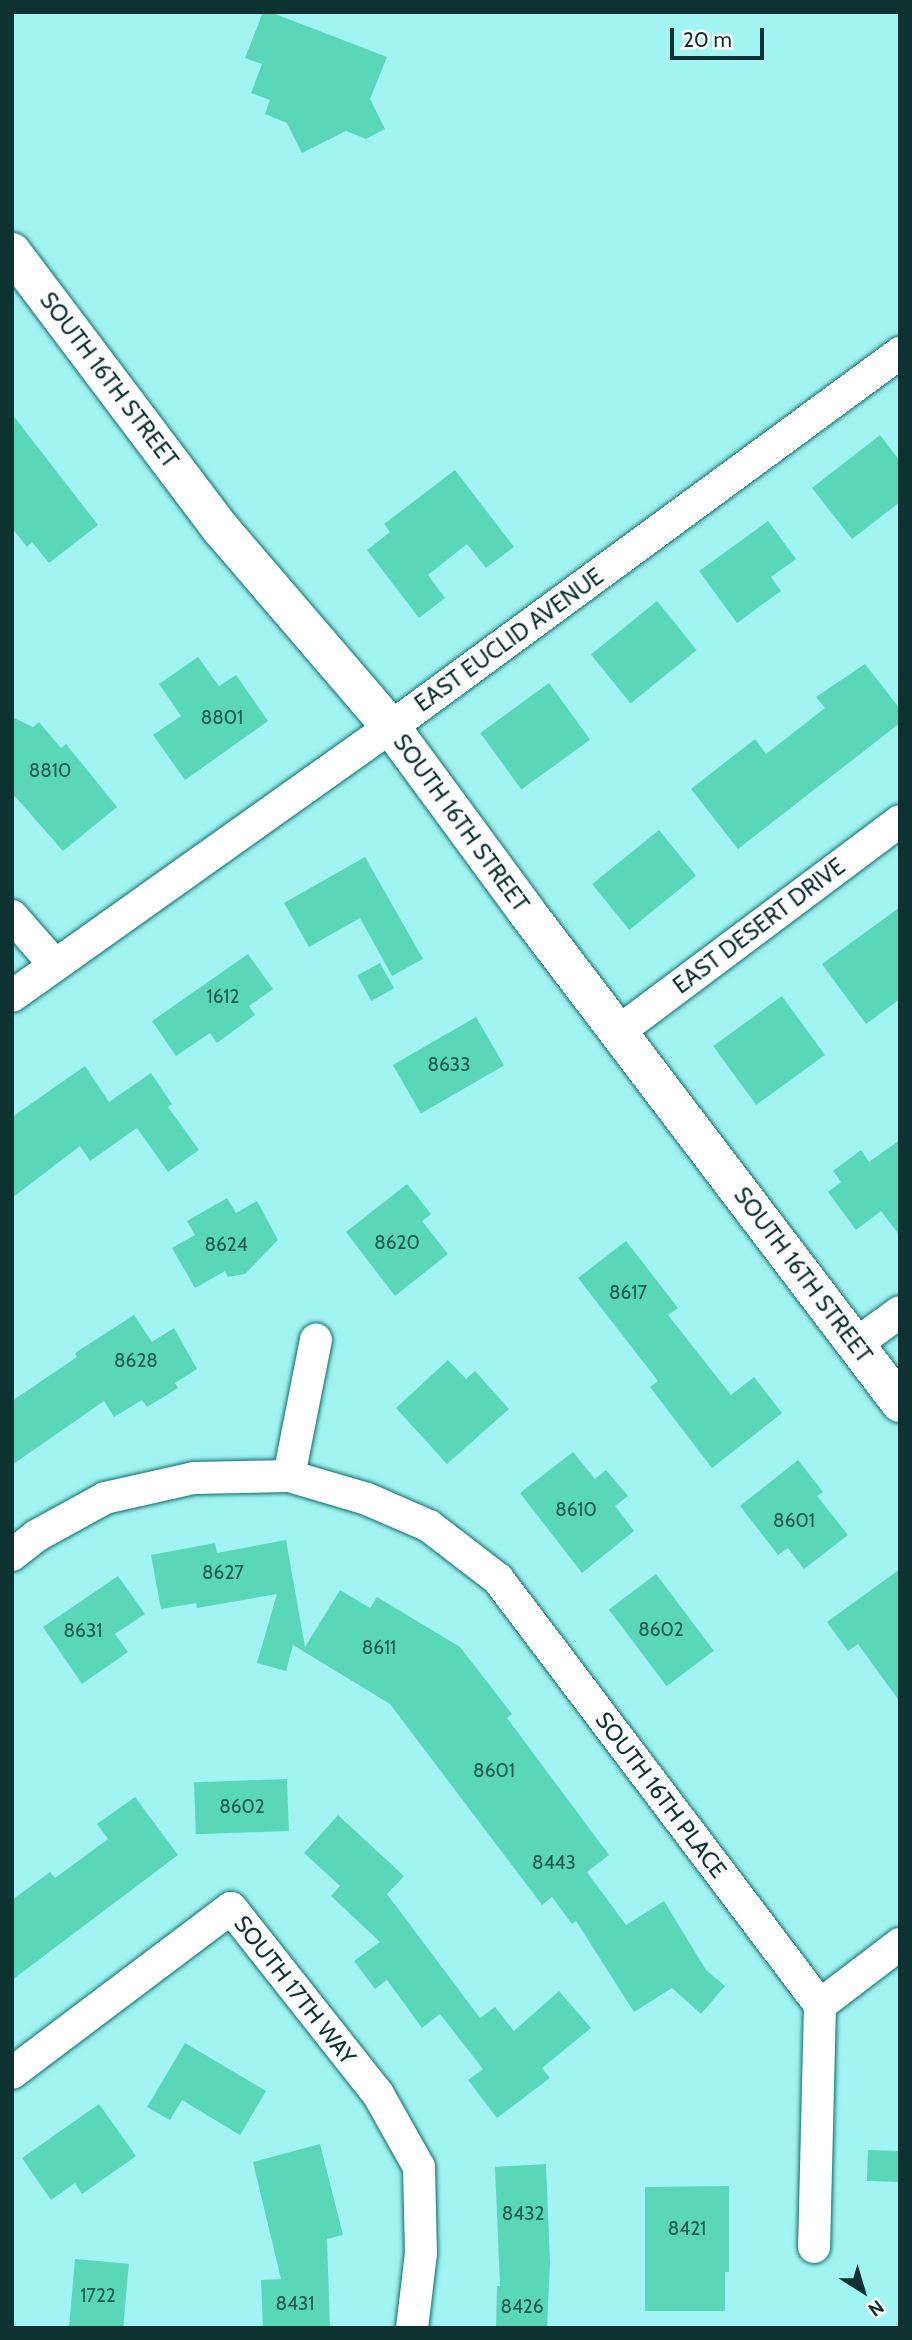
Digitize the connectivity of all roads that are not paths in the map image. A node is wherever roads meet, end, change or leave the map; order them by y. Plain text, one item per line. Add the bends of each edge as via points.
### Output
1 (12, 252) edge
2 (900, 354) edge
3 (391, 727) junction
4 (900, 821) edge
5 (12, 916) edge
6 (54, 964) junction
7 (12, 996) edge
8 (618, 1032) junction
9 (900, 1312) edge
10 (316, 1340) dead end
11 (856, 1344) junction
12 (900, 1403) edge
13 (289, 1476) junction
14 (12, 1555) edge
15 (900, 1944) edge
16 (820, 2005) junction
17 (12, 2073) edge
18 (814, 2247) dead end
19 (412, 2328) edge

1 - 3 main road, SOUTH 16TH STREET via 221,529
2 - 3 street, EAST EUCLID AVENUE
3 - 6 street, EAST EUCLID AVENUE
3 - 8 main road, SOUTH 16TH STREET
4 - 8 street, EAST DESERT DRIVE
5 - 6 street
6 - 7 street, EAST EUCLID AVENUE
8 - 11 main road, SOUTH 16TH STREET
9 - 11 street
10 - 13 street
11 - 12 main road, SOUTH 16TH STREET
13 - 14 street, SOUTH 16TH PLACE via 194,1478 105,1498 36,1536
13 - 16 street, SOUTH 16TH PLACE via 367,1499 429,1526 498,1579
15 - 16 street
16 - 18 street
17 - 19 street, SOUTH 17TH WAY via 231,1908 377,2094 419,2167 421,2253

